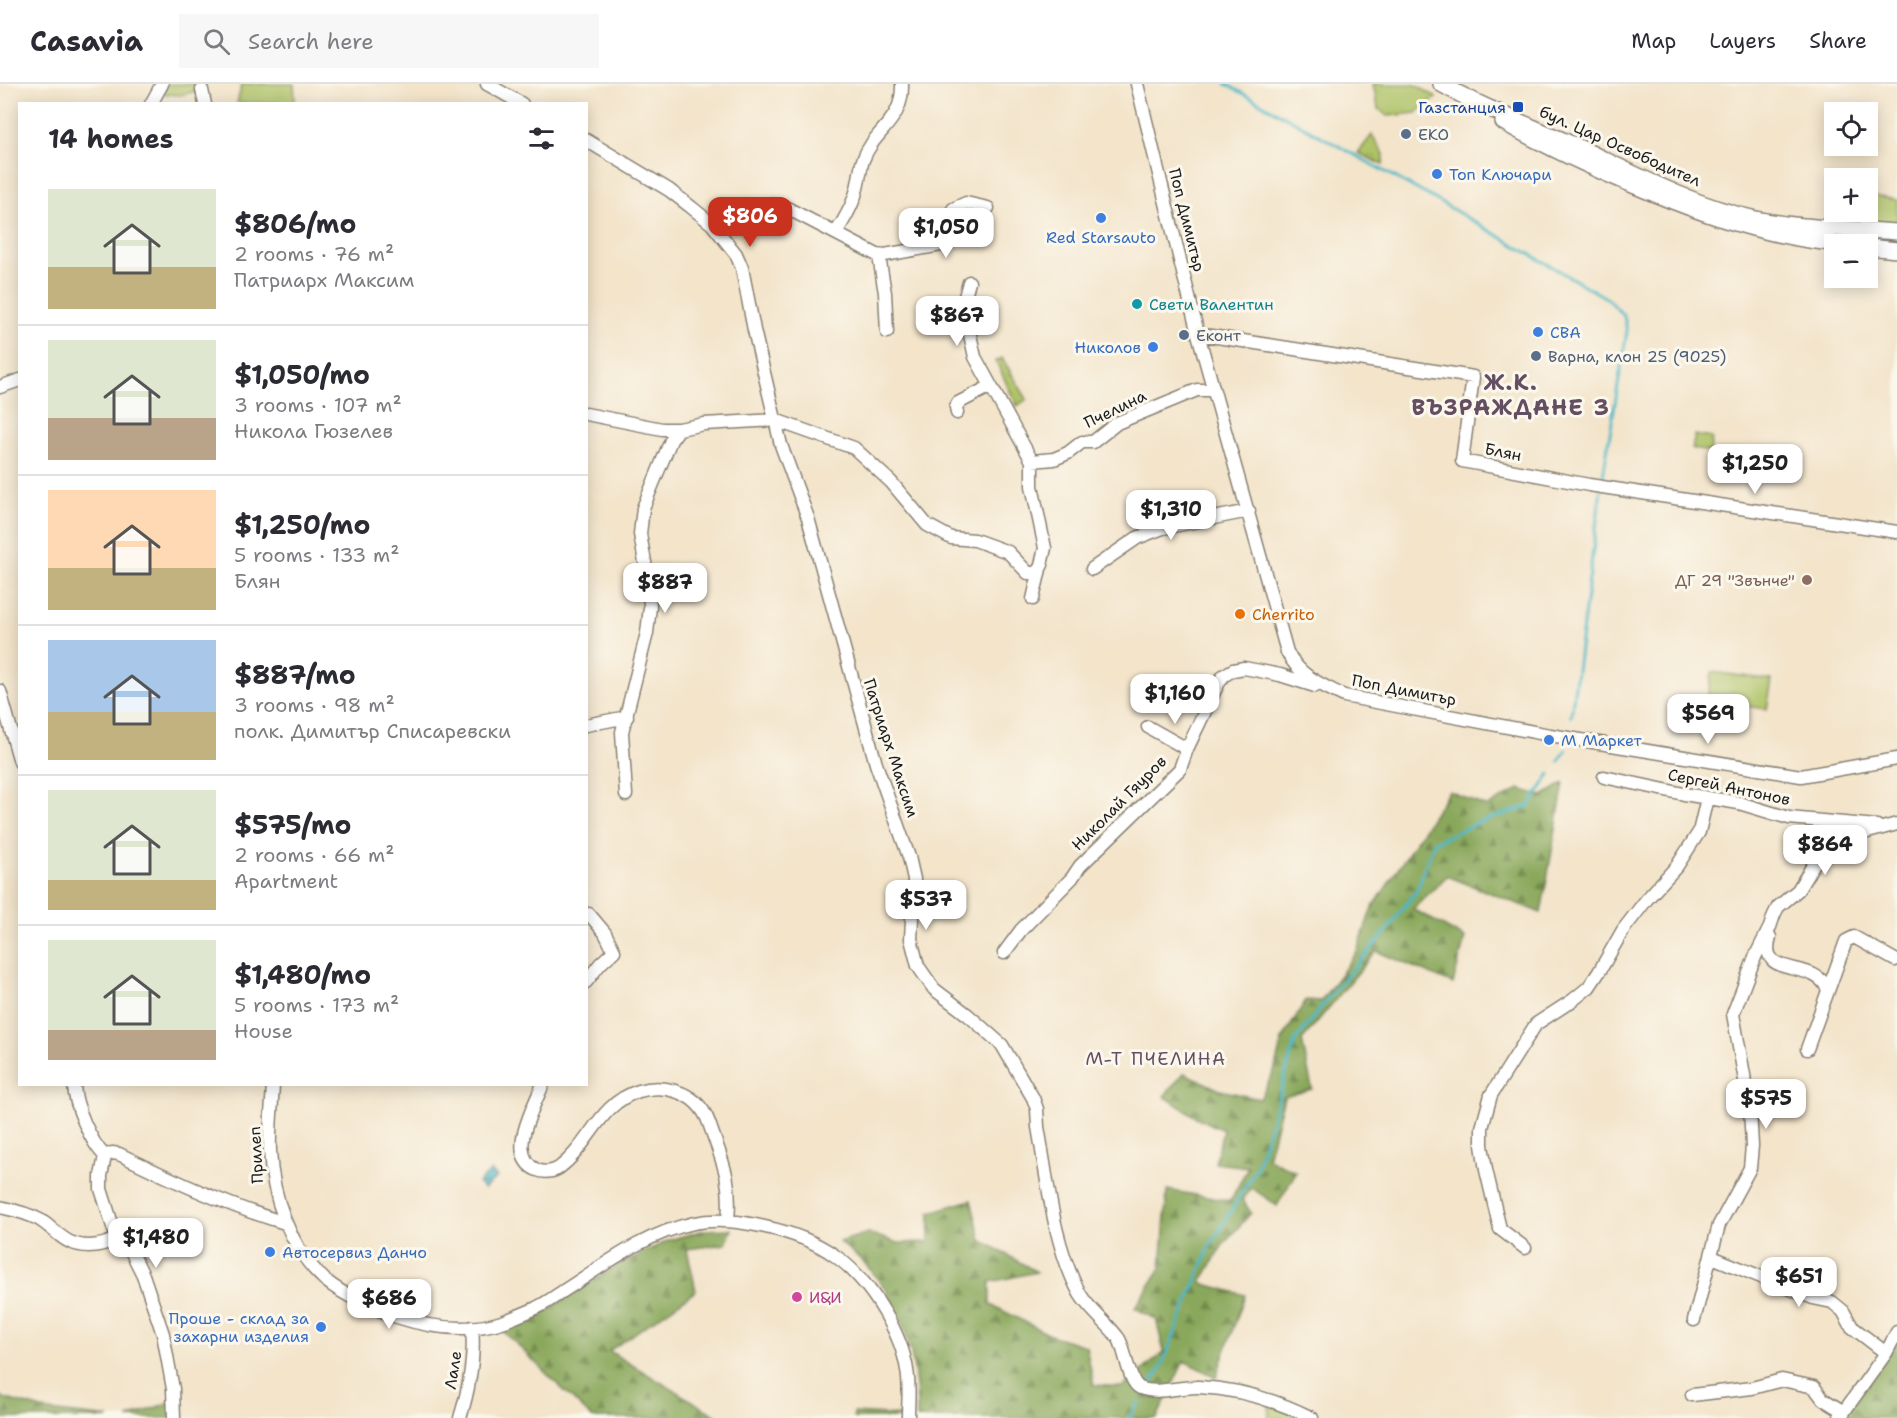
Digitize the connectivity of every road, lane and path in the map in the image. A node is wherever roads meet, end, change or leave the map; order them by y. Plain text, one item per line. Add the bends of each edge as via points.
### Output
1 (162, 84) edge
2 (487, 84) edge
3 (902, 84) edge
4 (1137, 84) edge
5 (1441, 84) edge
6 (152, 102) edge
7 (518, 102) edge
8 (1473, 102) junction
9 (588, 141) edge
10 (988, 208) dead end
11 (712, 224) junction
12 (1897, 232) edge
13 (836, 233) junction
14 (1824, 242) edge
15 (1878, 248) edge
16 (1897, 250) edge
17 (879, 256) junction
18 (969, 282) dead end
19 (887, 332) dead end
20 (1198, 334) junction
21 (18, 381) edge
22 (991, 386) junction
23 (0, 387) edge
24 (1213, 390) junction
25 (957, 413) dead end
26 (588, 414) edge
27 (775, 420) junction
28 (678, 429) junction
29 (1032, 461) junction
30 (1249, 511) junction
31 (1897, 532) edge
32 (1042, 565) junction
33 (1092, 569) dead end
34 (1033, 599) dead end
35 (0, 691) edge
36 (1344, 696) junction
37 (627, 717) junction
38 (588, 725) edge
39 (1148, 727) dead end
40 (1187, 748) junction
41 (18, 755) edge
42 (1897, 759) edge
43 (1604, 777) dead end
44 (626, 795) dead end
45 (1707, 798) junction
46 (1893, 826) edge
47 (588, 914) edge
48 (1770, 927) junction
49 (1004, 953) dead end
50 (1895, 960) dead end
51 (588, 979) edge
52 (1827, 988) junction
53 (1807, 1049) dead end
54 (74, 1086) edge
55 (273, 1086) edge
56 (542, 1086) edge
57 (105, 1156) junction
58 (0, 1207) edge
59 (728, 1220) junction
60 (285, 1223) junction
61 (119, 1237) junction
62 (1525, 1248) dead end
63 (1712, 1257) junction
64 (1694, 1320) dead end
65 (472, 1327) junction
66 (1897, 1332) edge
67 (1886, 1353) junction
68 (1692, 1395) dead end
69 (1842, 1415) edge
70 (174, 1418) edge
71 (460, 1418) edge
72 (908, 1418) edge
73 (1312, 1418) edge

1 - 6 street
2 - 7 street
3 - 13 street via 901,104 872,144 854,200
4 - 20 street, Поп Димитър
5 - 8 main road, бул. Цар Освободител
8 - 12 main road, бул. Цар Освободител via 1661,187 1726,211 1772,222
8 - 14 main road, бул. Цар Освободител via 1532,139 1668,201 1771,234
9 - 11 street, Патриарх Максим via 669,190
10 - 17 street via 966,203 953,209 946,240 941,244
11 - 13 street via 755,206 774,204
11 - 27 street, Патриарх Максим via 742,268
13 - 17 street
15 - 16 main road
17 - 19 street
18 - 22 street via 963,304 975,357
20 - 24 street, Поп Димитър
20 - 31 street, Блян via 1473,377 1462,461 1594,486
21 - 23 street
22 - 25 street via 958,404
22 - 29 street
24 - 29 street, Пчелина via 1197,390 1118,423 1093,442 1082,442 1068,453
24 - 30 street, Поп Димитър
26 - 28 street
27 - 28 street via 705,423
27 - 32 street via 854,448 891,482 927,525 951,538 975,540 1008,552 1028,573 1036,573
27 - 73 street, Патриарх Максим via 824,570 876,764 909,857 914,879 911,939 918,966 933,989 1002,1045 1033,1098 1062,1250 1082,1296 1118,1338 1132,1381 1139,1387 1236,1390 1283,1404
28 - 37 street via 643,508 640,534 650,607
29 - 32 street via 1032,486 1045,548
30 - 33 street via 1163,528 1137,538
30 - 36 street, Поп Димитър via 1287,652 1295,667
32 - 34 street
35 - 41 street
36 - 40 street, Николай Гяуров via 1280,675 1244,668 1233,670 1217,686
36 - 42 street, Поп Димитър via 1801,776
37 - 38 street
37 - 44 street via 621,747
39 - 40 street
40 - 49 street, Николай Гяуров via 1180,769 1093,852
43 - 45 street, Сергей Антонов
45 - 46 street, Сергей Антонов via 1789,818
45 - 62 street via 1699,832 1677,866 1623,930 1589,987 1536,1024 1491,1095 1482,1128 1486,1170 1500,1229
46 - 48 street via 1824,847 1798,890 1779,908
47 - 51 street via 614,951
48 - 52 street via 1766,948 1770,958 1818,976
48 - 63 street via 1733,1014 1750,1108 1750,1168 1719,1225
50 - 52 street via 1854,937 1846,941
52 - 53 street
54 - 57 street via 76,1101 97,1149
55 - 60 street, Прилеп via 270,1150 274,1187
56 - 59 street via 522,1146 532,1167 543,1172 557,1170 570,1158 604,1112 625,1095 659,1087 687,1095 705,1111 727,1170
57 - 60 street via 119,1154
57 - 61 street via 101,1189
58 - 61 street via 41,1221 70,1242 90,1246
59 - 65 street, Прилеп via 696,1222 659,1233 536,1308 502,1322
59 - 72 street, Прилеп via 783,1231 818,1245 847,1264 871,1289 891,1323 907,1371
60 - 65 street, Прилеп via 325,1280 354,1298 413,1322 446,1328
61 - 70 street via 143,1275 163,1334
63 - 64 street
63 - 67 street via 1832,1302 1852,1327
65 - 71 street, Лале via 474,1347
66 - 67 street
67 - 69 street
68 - 69 street via 1782,1380 1814,1387

